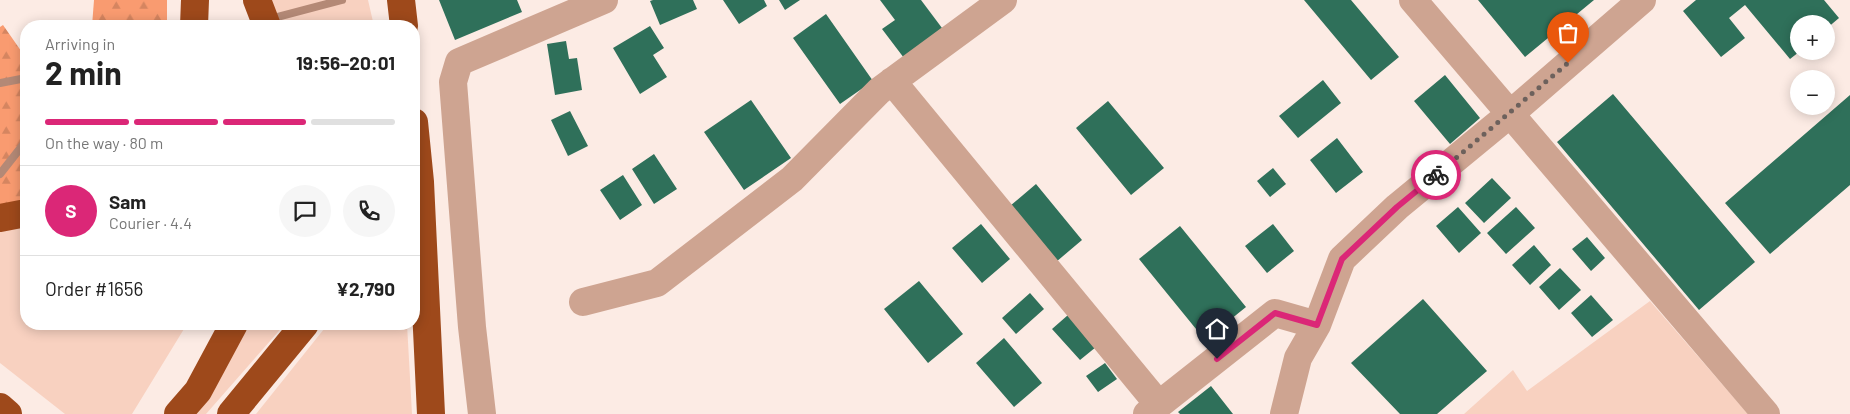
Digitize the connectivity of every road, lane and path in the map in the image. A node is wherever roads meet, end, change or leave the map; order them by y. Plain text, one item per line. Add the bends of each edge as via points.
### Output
1 (195, 0) edge
2 (258, 0) edge
3 (388, 0) edge
4 (401, 0) edge
5 (604, 0) edge
6 (1003, 0) edge
7 (1413, 0) edge
8 (1642, 0) edge
9 (194, 20) edge
10 (265, 20) edge
11 (389, 20) edge
12 (403, 20) edge
13 (892, 81) junction
14 (1510, 114) junction
15 (420, 182) edge
16 (20, 214) edge
17 (0, 218) edge
18 (583, 302) dead end
19 (1317, 325) junction
20 (231, 330) edge
21 (300, 330) edge
22 (0, 407) edge
23 (1153, 409) edge
24 (8, 414) edge
25 (178, 414) edge
26 (231, 414) edge
27 (431, 414) edge
28 (482, 414) edge
29 (1284, 414) edge
30 (1766, 414) edge

1 - 9 highway
2 - 10 highway
3 - 11 highway
4 - 12 highway
5 - 28 street via 459,62 452,82
6 - 13 street
7 - 14 street
8 - 14 street
13 - 18 street via 792,178 657,283
13 - 23 street
14 - 19 street via 1397,207 1342,259
14 - 30 street
15 - 27 highway
16 - 17 highway
19 - 23 street via 1275,313
19 - 29 street via 1298,358
20 - 25 highway via 198,391
21 - 26 highway
22 - 24 highway

